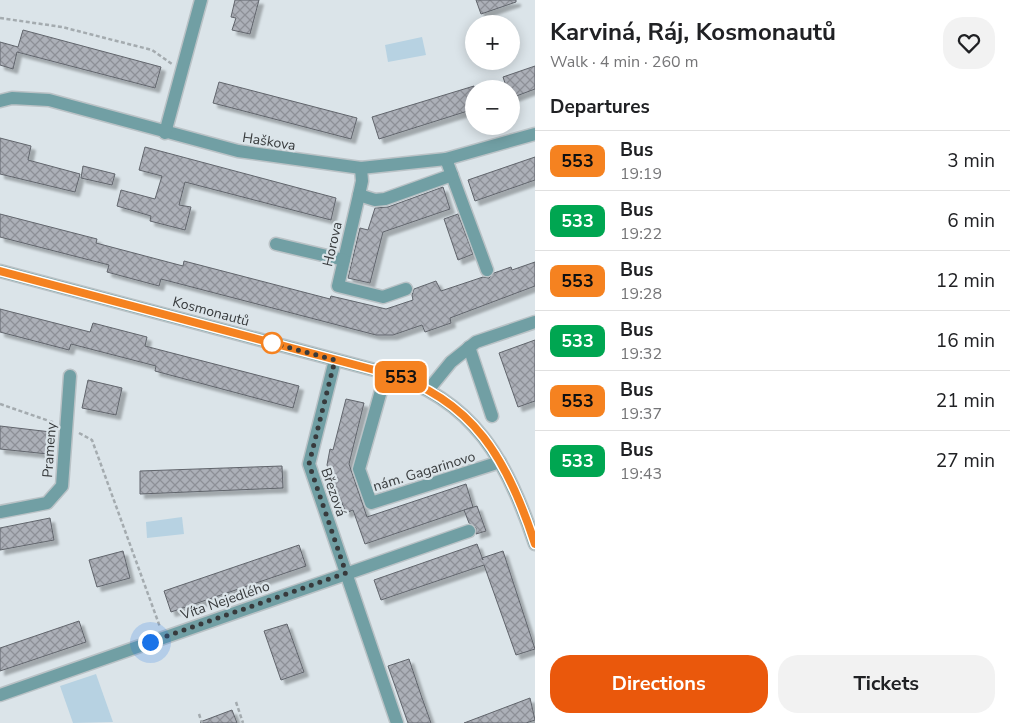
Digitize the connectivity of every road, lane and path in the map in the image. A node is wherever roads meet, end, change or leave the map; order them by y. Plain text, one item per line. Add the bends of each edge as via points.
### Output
1 (201, 0) edge
2 (0, 18) edge
3 (182, 68) junction
4 (0, 101) edge
5 (165, 133) junction
6 (535, 134) edge
7 (446, 159) junction
8 (361, 168) junction
9 (452, 175) junction
10 (359, 195) junction
11 (276, 244) dead end
12 (344, 260) junction
13 (487, 270) dead end
14 (0, 271) edge
15 (406, 289) dead end
16 (535, 322) edge
17 (469, 347) junction
18 (335, 360) junction
19 (386, 373) junction
20 (70, 376) dead end
21 (429, 389) junction
22 (0, 404) edge
23 (492, 416) dead end
24 (66, 427) junction
25 (500, 462) junction
26 (0, 512) edge
27 (470, 531) dead end
28 (535, 544) edge
29 (346, 573) junction
30 (164, 637) junction
31 (0, 695) edge
32 (236, 702) dead end
33 (199, 714) dead end
34 (202, 723) edge
35 (243, 723) edge
36 (397, 723) edge

1 - 3 street
2 - 3 path via 62,27 152,50
3 - 5 street
4 - 5 street, Haškova via 12,98 49,100
5 - 8 street, Haškova via 238,151
6 - 7 street, Haškova
7 - 8 street, Haškova
7 - 9 street
8 - 10 street, Horova
9 - 10 street via 385,199 375,200
9 - 13 street
10 - 12 street, Horova
11 - 12 street
12 - 15 street, Horova via 338,286 383,297
14 - 18 street, Kosmonautů
16 - 17 street
17 - 21 street via 451,362
17 - 23 street
18 - 19 street, Kosmonautů
18 - 29 street, Březová via 309,464
19 - 21 street, Kosmonautů
19 - 25 street, nám. Gagarinovo via 359,470 371,504
20 - 24 street, Prameny
21 - 25 street, Kosmonautů via 459,410
22 - 24 path
24 - 26 street, Prameny via 62,486 47,503
24 - 30 path via 92,440
25 - 28 street, Kosmonautů via 524,510
27 - 29 street
29 - 30 street, Víta Nejedlého
29 - 36 street, Březová
30 - 31 street, Víta Nejedlého
32 - 35 path
33 - 34 path

